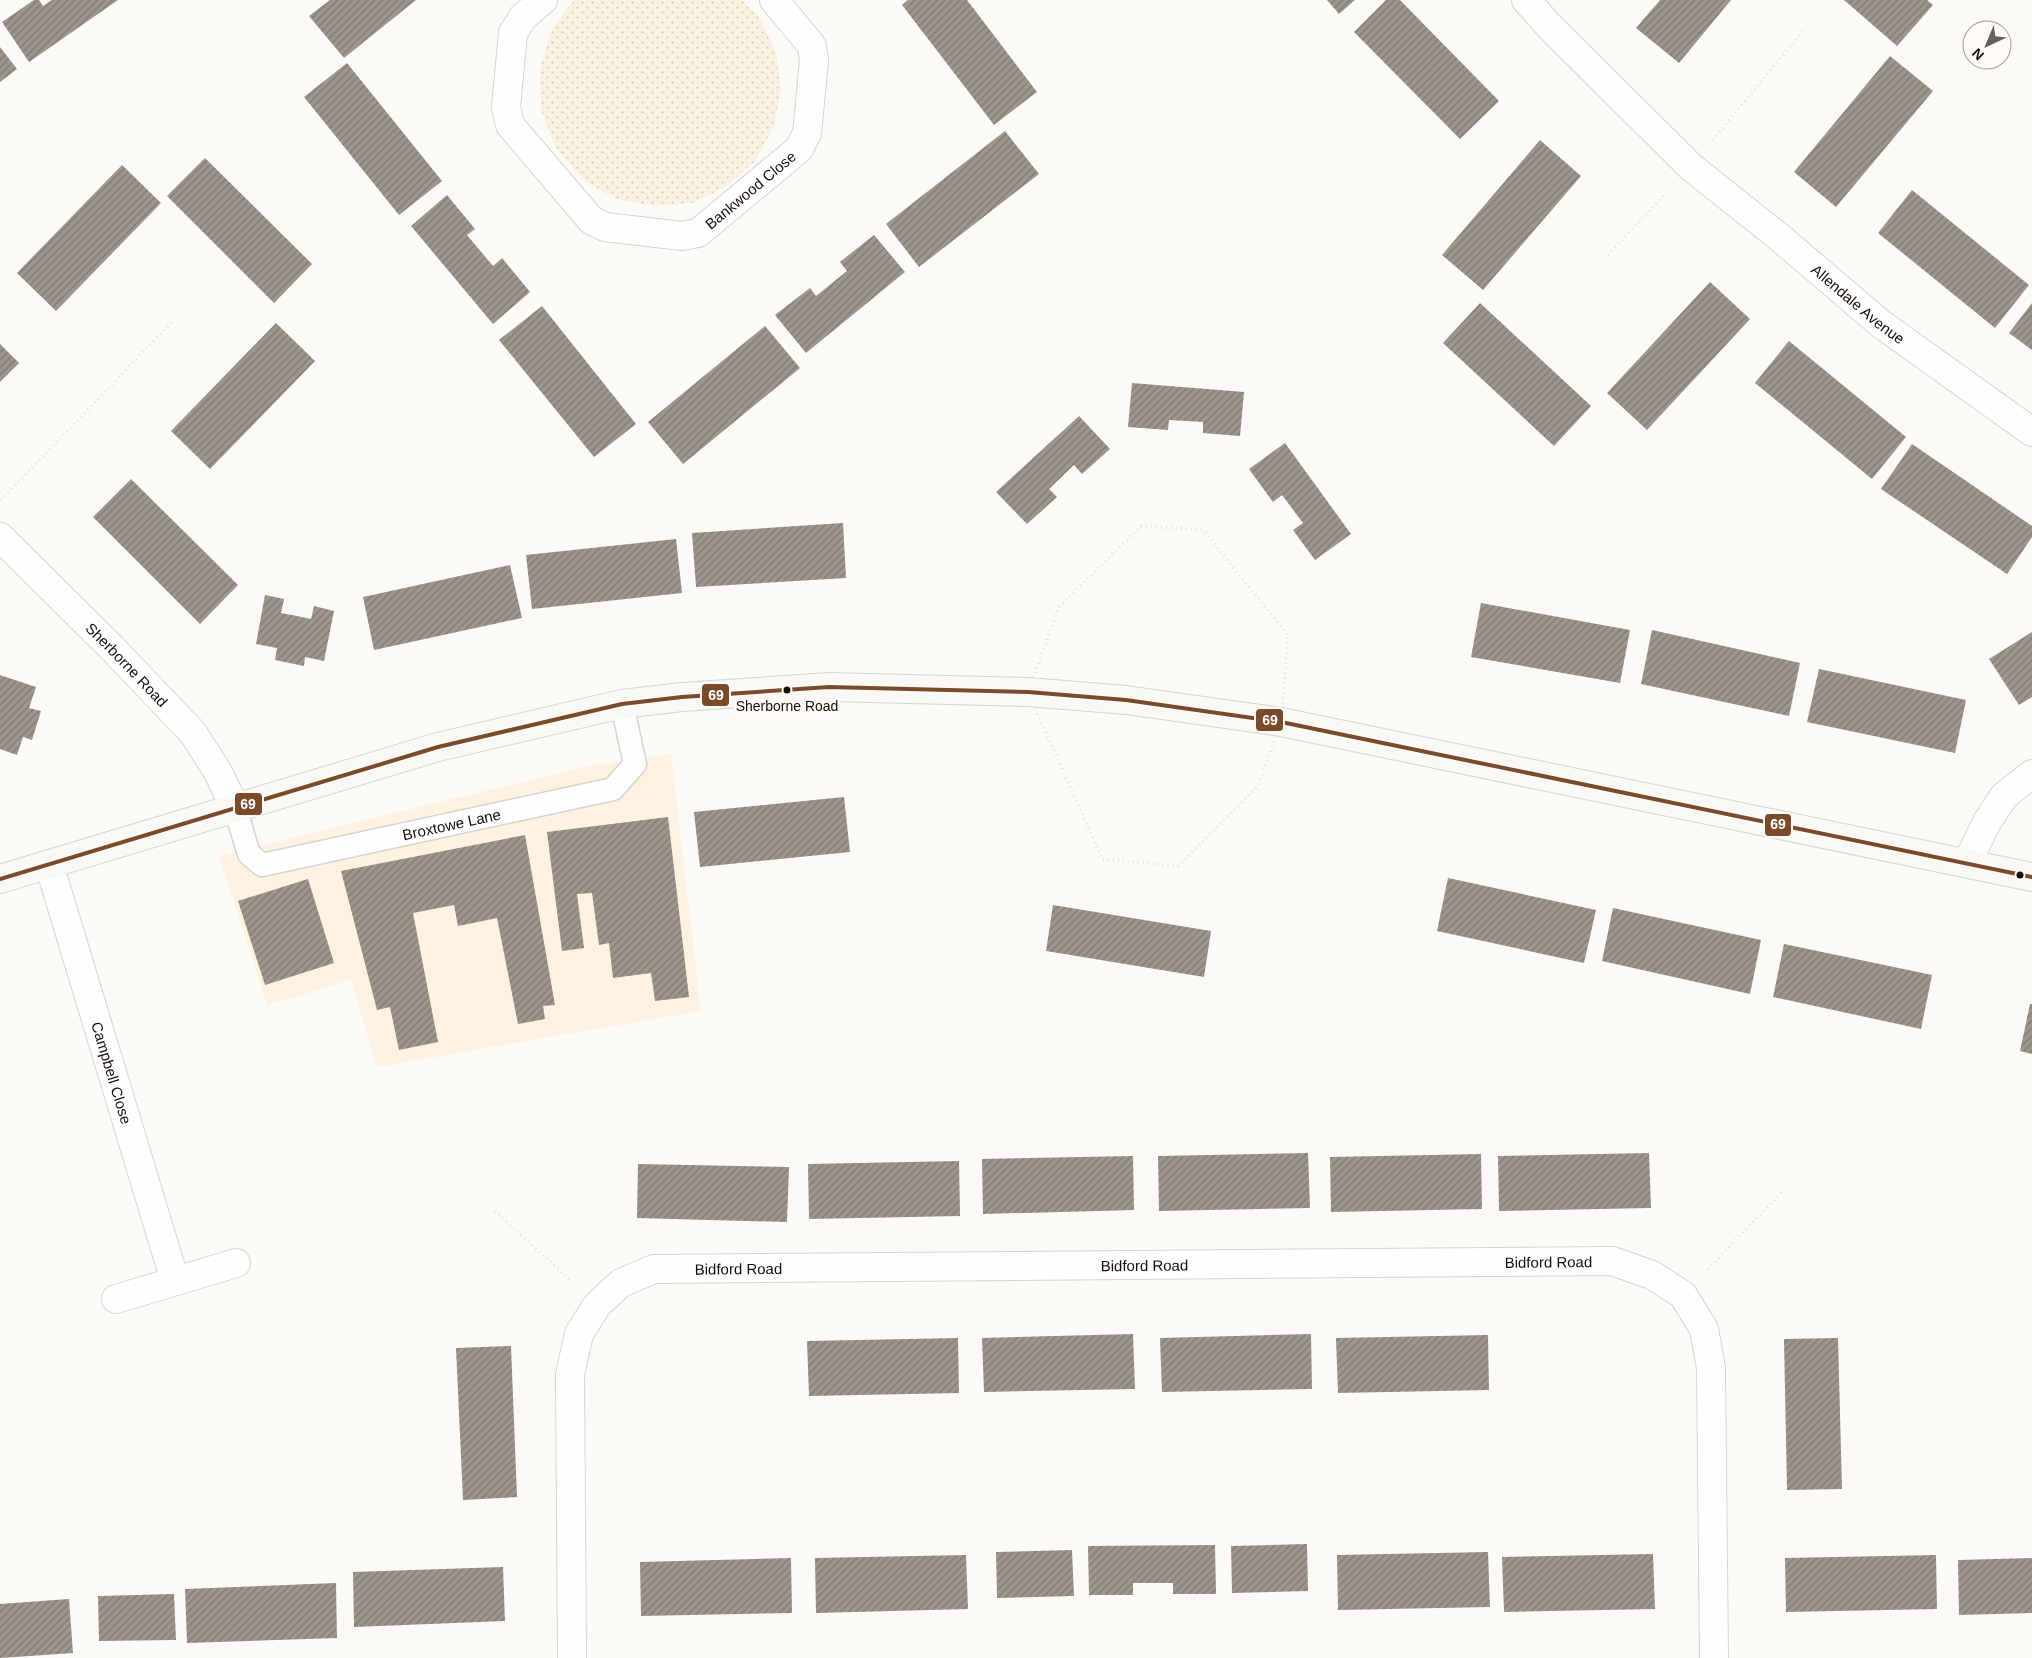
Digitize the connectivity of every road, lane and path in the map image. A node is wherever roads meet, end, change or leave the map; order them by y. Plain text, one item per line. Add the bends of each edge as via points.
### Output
1 (543, 0) edge
2 (774, 0) edge
3 (1526, 0) edge
4 (1804, 31) dead end
5 (1692, 167) junction
6 (1608, 255) dead end
7 (172, 322) dead end
8 (2032, 432) edge
9 (0, 501) edge
10 (0, 537) edge
11 (1028, 692) junction
12 (622, 704) junction
13 (1280, 722) junction
14 (2032, 774) edge
15 (235, 808) junction
16 (1967, 863) junction
17 (50, 864) junction
18 (2032, 877) edge
19 (0, 878) edge
20 (1782, 1192) dead end
21 (496, 1211) dead end
22 (236, 1263) dead end
23 (175, 1281) junction
24 (1683, 1296) junction
25 (116, 1299) dead end
26 (597, 1305) junction
27 (572, 1658) edge
28 (1714, 1658) edge

1 - 2 street, Bankwood Close via 523,18 513,33 506,107 510,125 591,220 605,227 682,236 698,233 799,149 807,134 814,61 812,46
3 - 5 street, Allendale Avenue
4 - 5 path
5 - 6 path
5 - 8 street, Allendale Avenue via 1881,324
7 - 9 path
10 - 15 street, Sherborne Road via 193,733 218,772
11 - 12 main road via 829,687 682,696
11 - 13 main road via 1126,700
11 - 13 path via 1102,859 1178,866 1258,786
11 - 13 path via 1059,607 1141,526 1203,530 1288,635
12 - 15 main road via 438,747
12 - 15 lane, Broxtowe Lane via 634,764 613,789 262,865 249,854
13 - 16 main road
14 - 16 street via 2004,796
15 - 17 main road
16 - 18 main road
17 - 19 main road
17 - 23 street, Campbell Close
20 - 24 path
21 - 26 path
22 - 23 street
23 - 25 street
24 - 26 street, Bidford Road via 1652,1275 1612,1261 654,1269 621,1283
24 - 28 street, Bidford Road via 1704,1329 1712,1368
26 - 27 street, Bidford Road via 579,1334 570,1374

